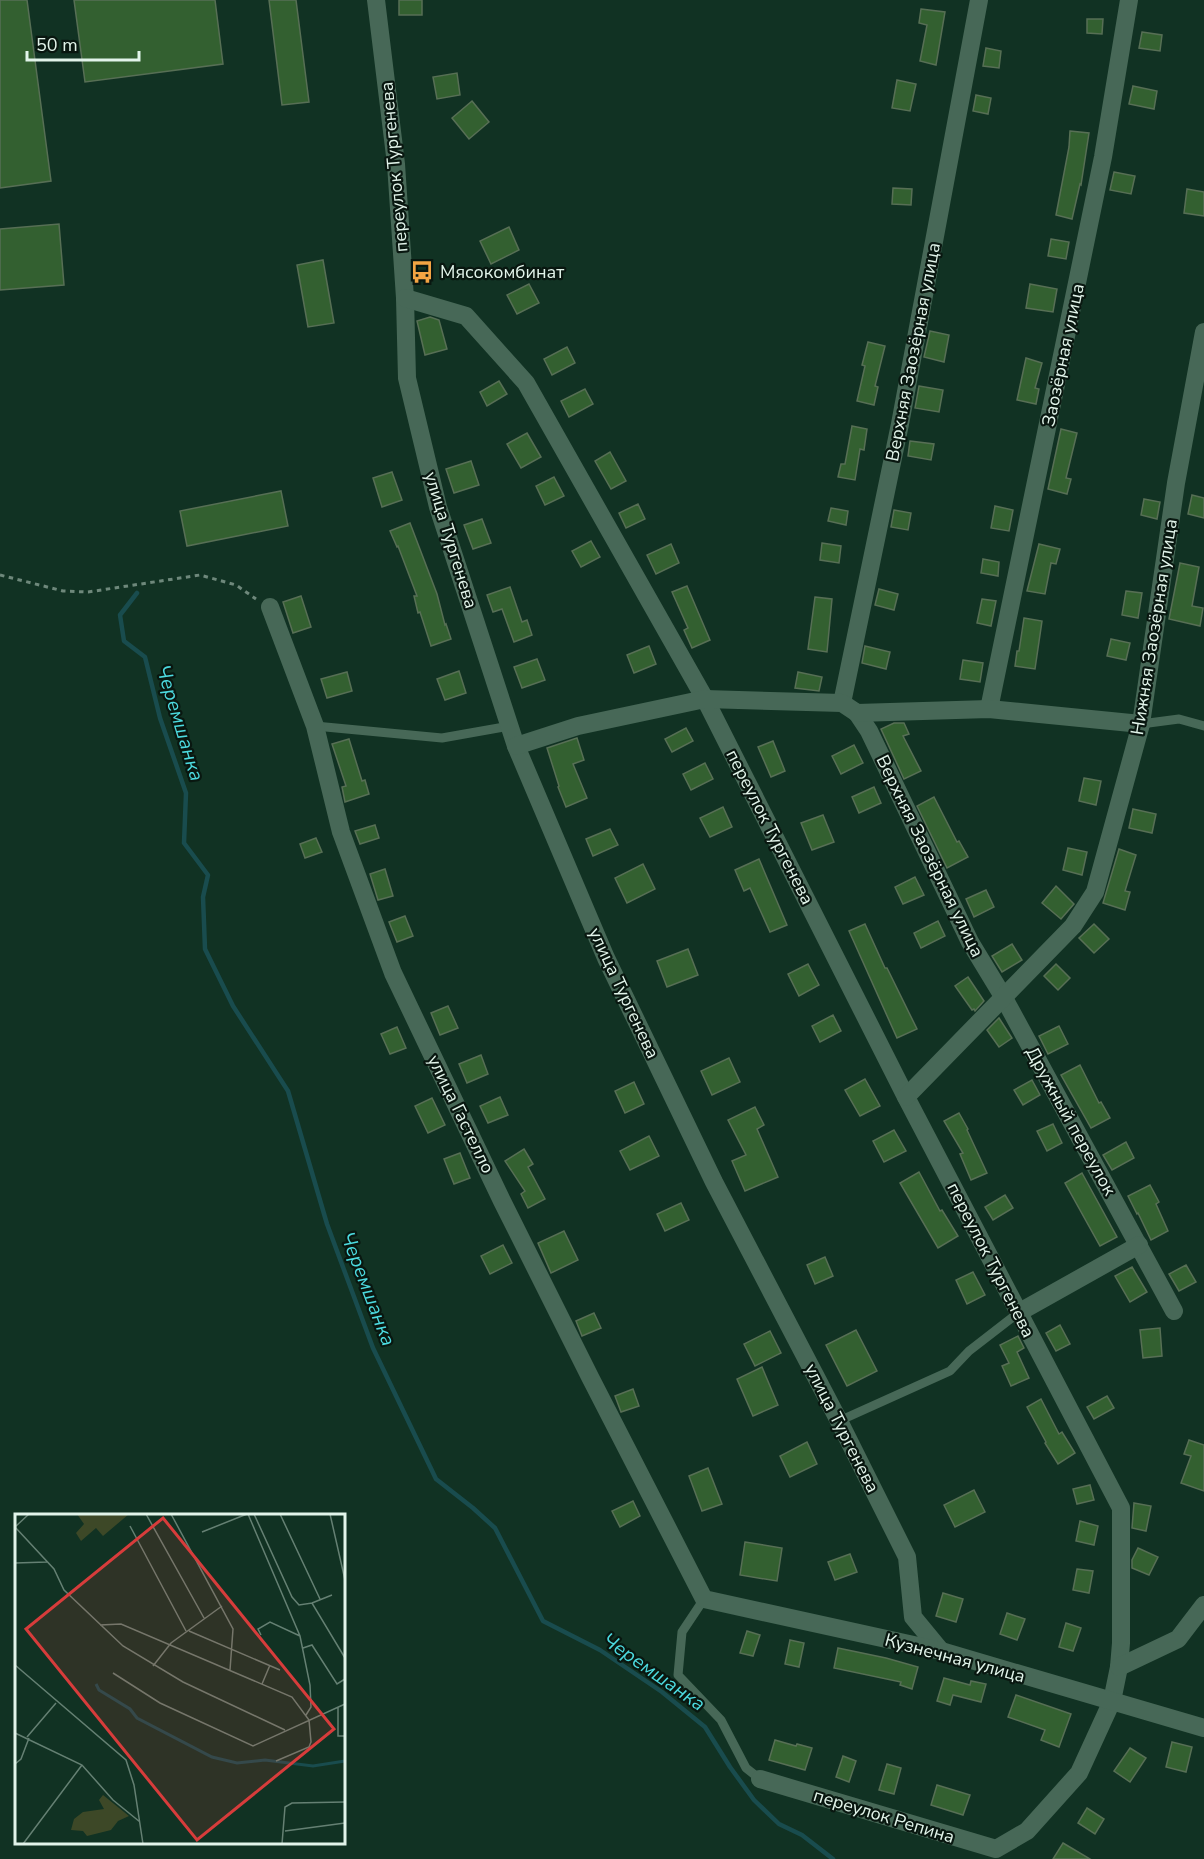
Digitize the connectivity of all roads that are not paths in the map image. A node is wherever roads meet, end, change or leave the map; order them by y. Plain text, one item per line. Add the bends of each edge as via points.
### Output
1 (376, 0) edge
2 (979, 0) edge
3 (1129, 0) edge
4 (405, 297) junction
5 (1204, 332) edge
6 (270, 607) road end
7 (705, 699) junction
8 (850, 708) junction
9 (989, 709) junction
10 (1141, 724) junction
11 (315, 726) junction
12 (510, 726) junction
13 (1204, 726) edge
14 (516, 747) junction
15 (1004, 998) junction
16 (906, 1097) junction
17 (1139, 1245) junction
18 (1174, 1311) dead end
19 (1018, 1313) junction
20 (839, 1421) junction
21 (704, 1599) junction
22 (1204, 1605) edge
23 (941, 1651) junction
24 (1119, 1667) junction
25 (1112, 1701) junction
26 (1204, 1728) edge
27 (760, 1779) joint

1 - 4 street, переулок Тургенева via 396,164
2 - 8 street, Верхняя Заозёрная улица
3 - 9 street, Заозёрная улица via 1103,157
4 - 7 street, переулок Тургенева via 466,316 526,383
4 - 12 street, улица Тургенева via 406,378 438,507
5 - 10 street, Нижняя Заозёрная улица via 1176,483
6 - 11 street, улица Гастелло
7 - 8 street
7 - 14 street via 578,726
7 - 16 street, переулок Тургенева
8 - 9 street
8 - 15 street, Верхняя Заозёрная улица via 868,731 970,942
9 - 10 street
10 - 13 lane via 1179,719
10 - 15 street, Нижняя Заозёрная улица via 1095,892 1073,926
11 - 12 lane via 442,738
11 - 21 street, улица Гастелло via 341,832 393,973 518,1232
12 - 14 street, улица Тургенева
14 - 20 street, улица Тургенева via 606,958 714,1182
15 - 16 street, Нижняя Заозёрная улица
15 - 17 street, Дружный переулок
16 - 19 street, переулок Тургенева
17 - 18 street, Дружный переулок
17 - 19 street
19 - 20 lane via 950,1371
19 - 24 street, переулок Тургенева via 1121,1508
20 - 23 street, улица Тургенева via 907,1557 913,1617
21 - 23 street, Кузнечная улица
21 - 27 lane via 682,1632 678,1675 721,1720 746,1768
22 - 24 street via 1178,1639
23 - 25 street, Кузнечная улица
24 - 25 street, переулок Тургенева
25 - 26 street, Кузнечная улица
25 - 27 street, переулок Репина via 1080,1773 1027,1831 996,1849

